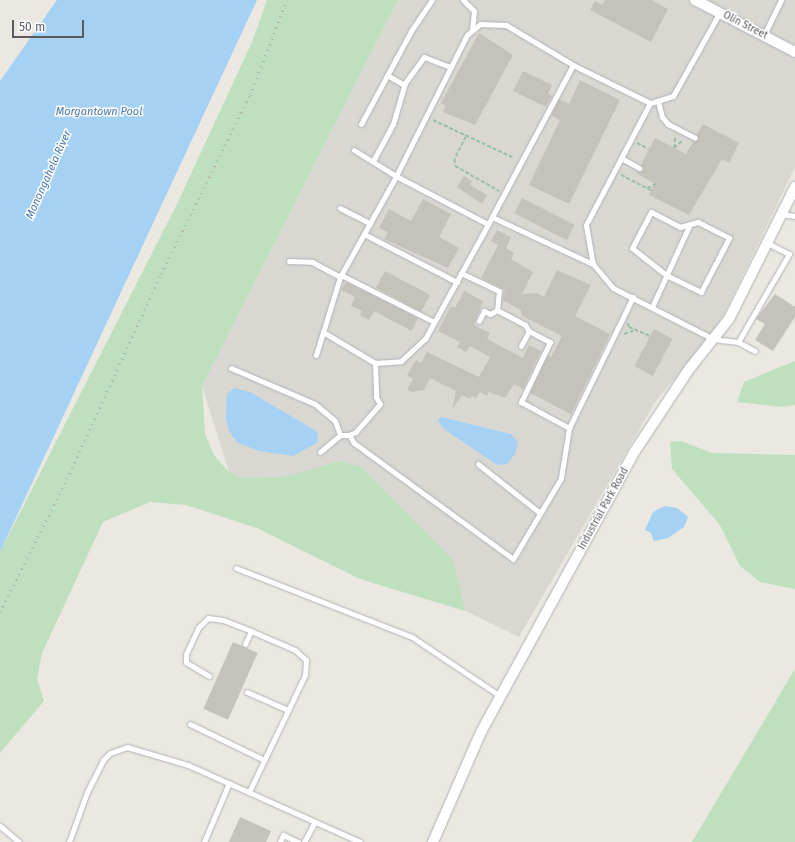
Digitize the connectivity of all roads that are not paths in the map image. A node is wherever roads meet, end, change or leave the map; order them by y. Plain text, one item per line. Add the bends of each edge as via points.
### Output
1 (432, 0) edge
2 (463, 0) edge
3 (695, 0) edge
4 (781, 0) edge
5 (720, 12) junction
6 (472, 30) junction
7 (764, 35) junction
8 (795, 52) edge
9 (573, 65) junction
10 (450, 68) junction
11 (387, 76) junction
12 (404, 85) junction
13 (658, 100) junction
14 (650, 103) junction
15 (361, 124) dead end
16 (695, 138) dead end
17 (354, 150) dead end
18 (621, 158) junction
19 (372, 161) junction
20 (639, 168) dead end
21 (396, 176) junction
22 (795, 187) edge
23 (340, 208) dead end
24 (781, 214) junction
25 (795, 216) edge
26 (492, 217) junction
27 (370, 223) junction
28 (488, 224) junction
29 (690, 224) junction
30 (364, 234) junction
31 (767, 243) junction
32 (289, 261) dead end
33 (593, 264) junction
34 (461, 273) junction
35 (666, 275) junction
36 (341, 276) junction
37 (456, 282) junction
38 (633, 297) junction
39 (652, 307) junction
40 (497, 310) junction
41 (479, 321) dead end
42 (434, 322) junction
43 (529, 331) junction
44 (323, 332) junction
45 (713, 339) junction
46 (738, 342) junction
47 (521, 346) dead end
48 (755, 351) dead end
49 (316, 355) dead end
50 (375, 363) junction
51 (231, 368) dead end
52 (569, 428) junction
53 (340, 435) junction
54 (349, 435) junction
55 (320, 452) dead end
56 (478, 464) dead end
57 (540, 513) junction
58 (236, 568) dead end
59 (251, 631) junction
60 (245, 644) dead end
61 (209, 676) dead end
62 (247, 692) dead end
63 (500, 696) junction
64 (288, 710) junction
65 (190, 724) dead end
66 (264, 760) junction
67 (229, 783) junction
68 (249, 792) junction
69 (314, 823) junction
70 (0, 826) edge
71 (19, 842) edge
72 (70, 842) edge
73 (204, 842) edge
74 (280, 842) edge
75 (298, 842) edge
76 (304, 842) edge
77 (360, 842) edge
78 (433, 842) edge

1 - 11 lane
2 - 6 lane via 474,11
3 - 5 street, Olin Street
4 - 7 lane
5 - 7 street, Olin Street
5 - 13 lane via 673,96
6 - 9 lane via 480,24 506,25
6 - 10 lane
7 - 8 street, Olin Street
9 - 14 lane
9 - 26 lane
10 - 12 lane via 424,57
10 - 21 lane
11 - 12 lane
11 - 15 lane
12 - 19 lane via 393,124
13 - 14 lane
13 - 16 lane via 662,117
14 - 18 lane
17 - 19 lane
18 - 20 lane
18 - 33 lane via 586,225
19 - 21 lane
21 - 27 lane
21 - 28 lane
22 - 24 street, Industrial Park Road
23 - 27 lane
24 - 25 lane
24 - 31 street, Industrial Park Road
26 - 28 lane
26 - 33 lane
27 - 30 lane
28 - 34 lane
29 - 35 lane
29 - 35 lane via 680,227 650,212 632,248
29 - 35 lane via 698,222 729,238 701,292
30 - 36 lane
30 - 37 lane
31 - 45 street, Industrial Park Road via 728,319
31 - 46 lane via 790,254
32 - 36 lane via 312,262
33 - 38 lane via 613,288
34 - 37 lane
34 - 40 lane via 499,291
35 - 39 lane
36 - 42 lane
36 - 44 lane
37 - 42 lane
38 - 39 lane
38 - 52 lane
39 - 45 lane
40 - 41 lane via 490,314 484,311
40 - 43 lane via 525,325
42 - 50 lane via 425,339 402,361
43 - 47 lane
43 - 52 lane via 550,342 521,402
44 - 49 lane
44 - 50 lane
45 - 46 lane
45 - 63 street, Industrial Park Road via 665,403 635,451
46 - 48 lane
50 - 54 lane via 376,397 380,404 356,432
51 - 53 lane via 315,404 335,421
52 - 57 lane via 561,478
53 - 54 lane
53 - 55 lane
54 - 57 lane via 354,443 513,559
56 - 57 lane
58 - 63 lane via 412,637
59 - 60 lane
59 - 61 lane via 223,620 208,618 198,628 186,654 186,662
59 - 64 lane via 295,650 306,660 305,674
62 - 64 lane
63 - 78 street, Industrial Park Road via 481,732
64 - 66 lane
65 - 66 lane
66 - 68 lane
67 - 68 lane
67 - 72 lane via 141,749 119,748 110,753 97,770
67 - 73 lane
68 - 69 lane
69 - 76 lane
69 - 77 lane
70 - 71 lane
74 - 75 lane via 283,835

